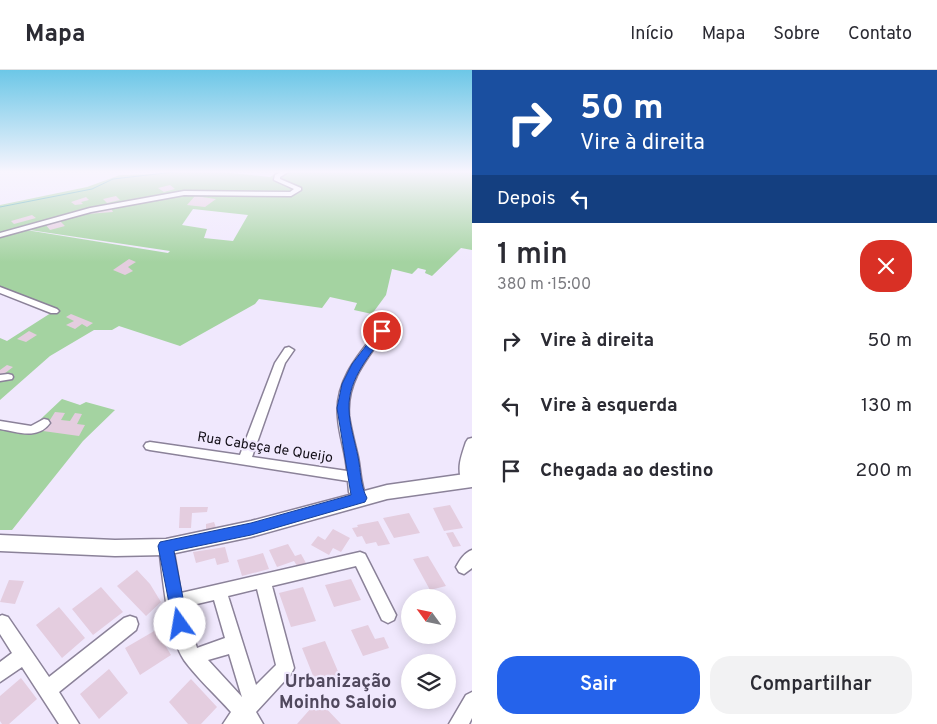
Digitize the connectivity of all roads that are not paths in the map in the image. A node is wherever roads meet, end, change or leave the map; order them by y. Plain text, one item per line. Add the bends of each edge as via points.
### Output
1 (137, 202) edge
2 (0, 235) edge
3 (0, 290) edge
4 (54, 311) dead end
5 (382, 331) dead end
6 (289, 350) dead end
7 (44, 423) dead end
8 (0, 425) edge
9 (472, 442) edge
10 (150, 446) dead end
11 (245, 460) junction
12 (354, 477) junction
13 (470, 480) edge
14 (360, 498) junction
15 (0, 543) edge
16 (166, 546) junction
17 (257, 582) dead end
18 (219, 591) junction
19 (182, 600) dead end
20 (388, 615) dead end
21 (2, 623) dead end
22 (130, 624) dead end
23 (235, 644) junction
24 (203, 653) dead end
25 (24, 655) junction
26 (0, 673) edge
27 (47, 690) junction
28 (250, 694) dead end
29 (472, 700) edge
30 (243, 720) edge
31 (70, 724) edge
32 (458, 724) edge

1 - 2 street via 90,210
3 - 4 street
5 - 12 street via 357,364 348,384 343,408
6 - 11 street via 280,363
7 - 8 street via 33,430
9 - 13 street via 465,466
10 - 11 street, Rua Cabeça de Queijo
11 - 12 street, Rua Cabeça de Queijo
12 - 14 street
13 - 14 main road
14 - 16 main road via 251,529
15 - 16 main road via 115,548
16 - 30 street via 184,641
17 - 18 street
18 - 19 street
18 - 23 street
20 - 30 street via 360,559 263,581 286,668
21 - 25 street
22 - 27 street
23 - 24 street
23 - 28 street
25 - 26 street
25 - 27 street
27 - 31 street
29 - 32 street

